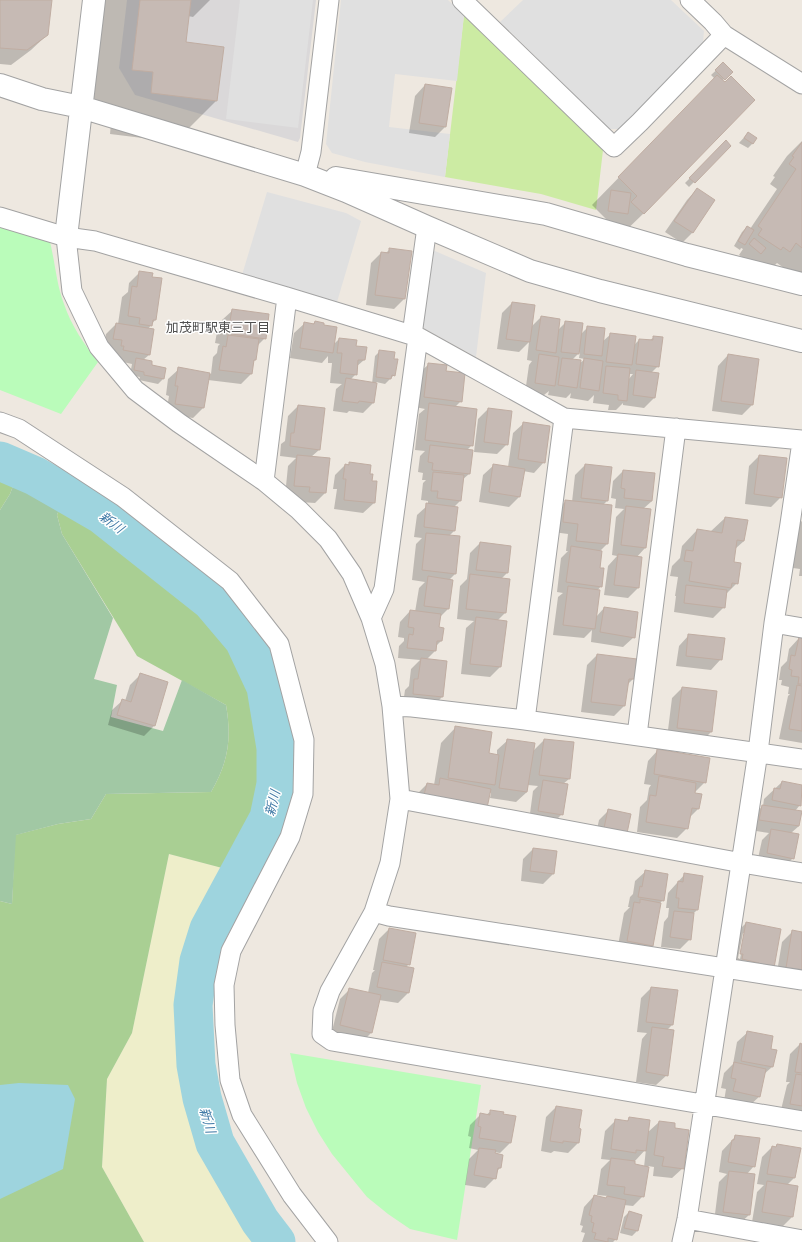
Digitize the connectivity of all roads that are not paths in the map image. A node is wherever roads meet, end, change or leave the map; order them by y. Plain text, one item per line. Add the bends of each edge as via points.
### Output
1 (94, 0) edge
2 (329, 0) edge
3 (462, 0) edge
4 (690, 0) edge
5 (724, 35) junction
6 (802, 84) edge
7 (0, 85) edge
8 (81, 107) junction
9 (305, 175) junction
10 (0, 217) edge
11 (427, 227) junction
12 (66, 237) junction
13 (802, 284) edge
14 (287, 297) junction
15 (415, 336) junction
16 (802, 341) edge
17 (564, 418) junction
18 (0, 422) edge
19 (676, 428) junction
20 (802, 441) edge
21 (264, 481) junction
22 (798, 495) edge
23 (371, 618) junction
24 (774, 623) junction
25 (802, 628) edge
26 (392, 706) junction
27 (525, 720) junction
28 (637, 735) junction
29 (758, 752) junction
30 (802, 759) edge
31 (400, 799) junction
32 (742, 863) junction
33 (802, 873) edge
34 (374, 912) junction
35 (726, 967) junction
36 (802, 980) edge
37 (704, 1104) junction
38 (802, 1120) edge
39 (687, 1218) junction
40 (802, 1240) edge
41 (328, 1242) edge
42 (682, 1242) edge

1 - 8 street
2 - 9 street via 311,152
3 - 5 street via 614,146
4 - 5 street
5 - 6 street
7 - 8 street via 42,99
8 - 9 street
8 - 12 street
9 - 11 street
9 - 13 street via 546,214 688,255
10 - 12 street
11 - 15 street
11 - 16 street via 530,271
12 - 14 street via 96,241
12 - 21 street via 72,291 99,347 135,390
14 - 15 street
14 - 21 street
15 - 17 street
15 - 23 street via 384,589
17 - 19 street
17 - 27 street
18 - 41 street via 19,430 123,497 224,576 279,644 304,740 303,794 290,837 231,951 224,986 225,1025 230,1080 242,1115 292,1195
19 - 20 street
19 - 28 street
20 - 22 street
21 - 23 street via 299,510 328,539 352,574
22 - 24 street
23 - 26 street via 385,664
24 - 25 street
24 - 29 street
26 - 27 street
26 - 31 street
27 - 28 street
28 - 29 street
29 - 30 street
29 - 32 street
31 - 32 street
31 - 34 street via 390,863
32 - 33 street
32 - 35 street
34 - 35 street
34 - 37 street via 330,991 323,1011 322,1034 332,1041
35 - 36 street
35 - 37 street
37 - 38 street
37 - 39 street
39 - 40 street
39 - 42 street

